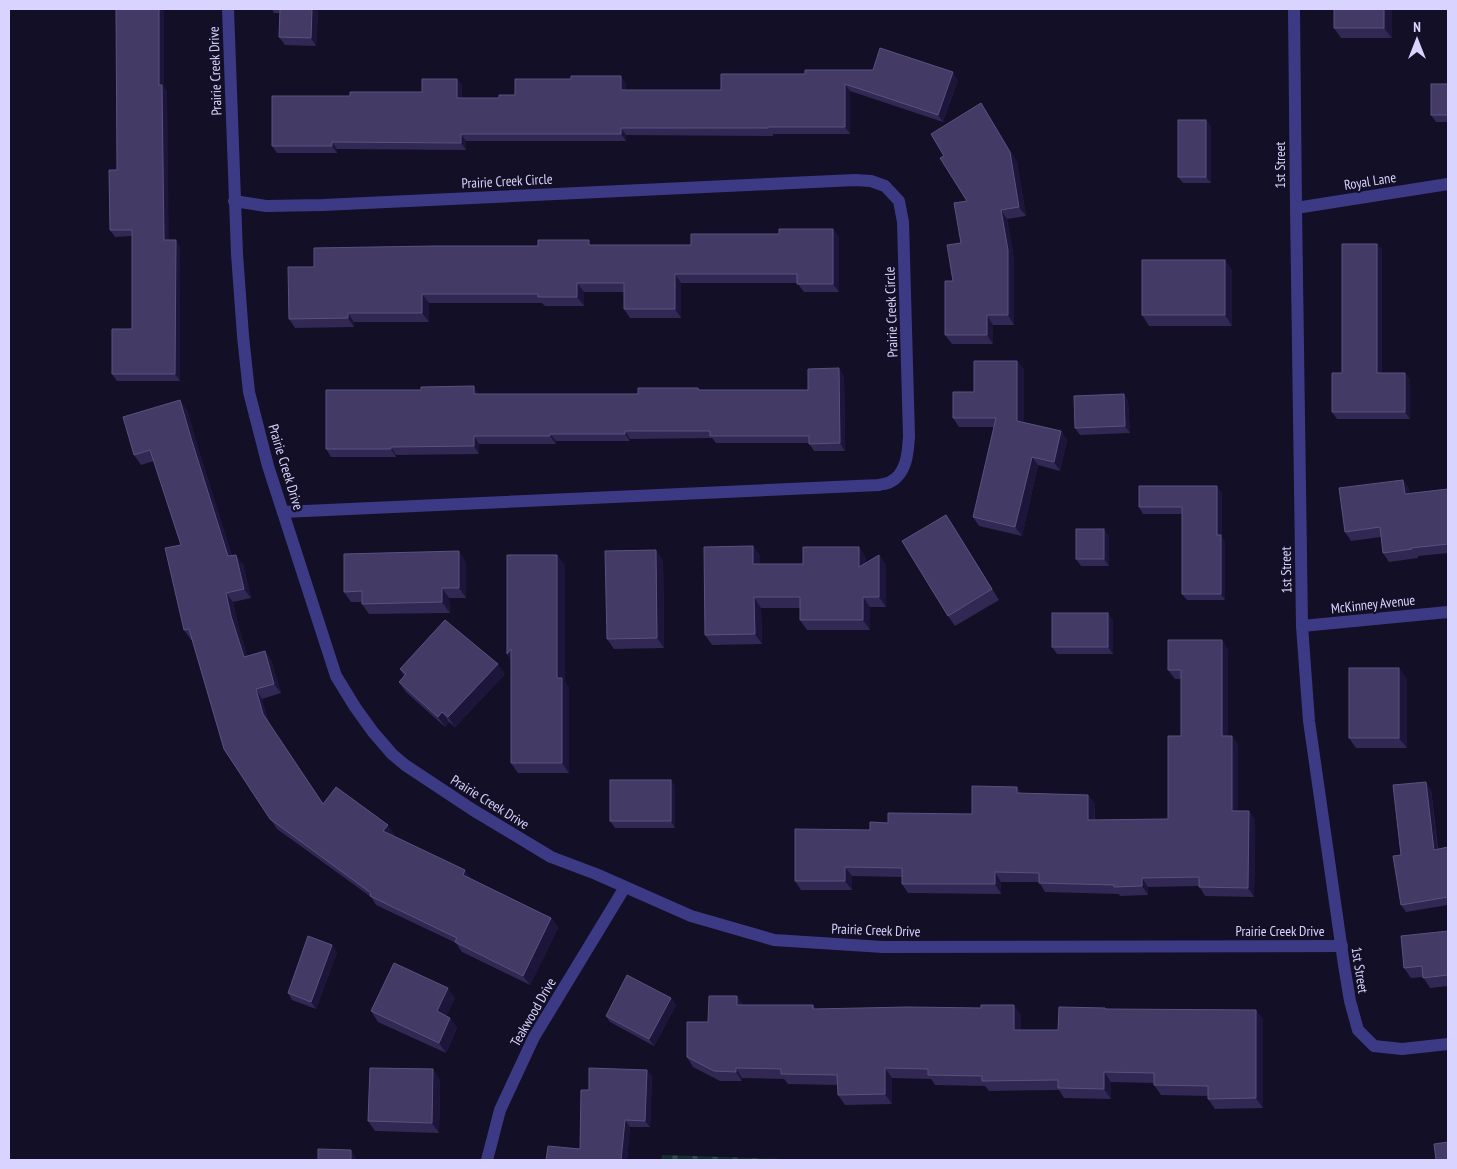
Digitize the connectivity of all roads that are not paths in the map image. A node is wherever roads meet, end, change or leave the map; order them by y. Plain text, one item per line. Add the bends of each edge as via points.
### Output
1 (228, 9) edge
2 (1294, 9) edge
3 (1448, 184) edge
4 (234, 201) junction
5 (1296, 208) junction
6 (283, 512) junction
7 (1448, 612) edge
8 (1302, 626) junction
9 (626, 887) junction
10 (1342, 946) junction
11 (1448, 1044) edge
12 (487, 1160) edge

1 - 4 street, Prairie Creek Drive
2 - 5 street, 1st Street
3 - 5 street, Royal Lane
4 - 6 street, Prairie Creek Drive via 249,392
4 - 6 street, Prairie Creek Circle via 266,206 322,205 855,180 885,186 899,201 903,222 909,436 903,470 892,482 745,492
5 - 8 street, 1st Street
6 - 9 street, Prairie Creek Drive via 336,676 372,732 392,754 473,810 551,857
7 - 8 street, McKinney Avenue
8 - 10 street, 1st Street via 1309,721
9 - 10 street, Prairie Creek Drive via 691,916 774,940 883,947
9 - 12 street, Teakwood Drive via 534,1037 500,1110
10 - 11 street, 1st Street via 1358,1030 1374,1046 1402,1049

